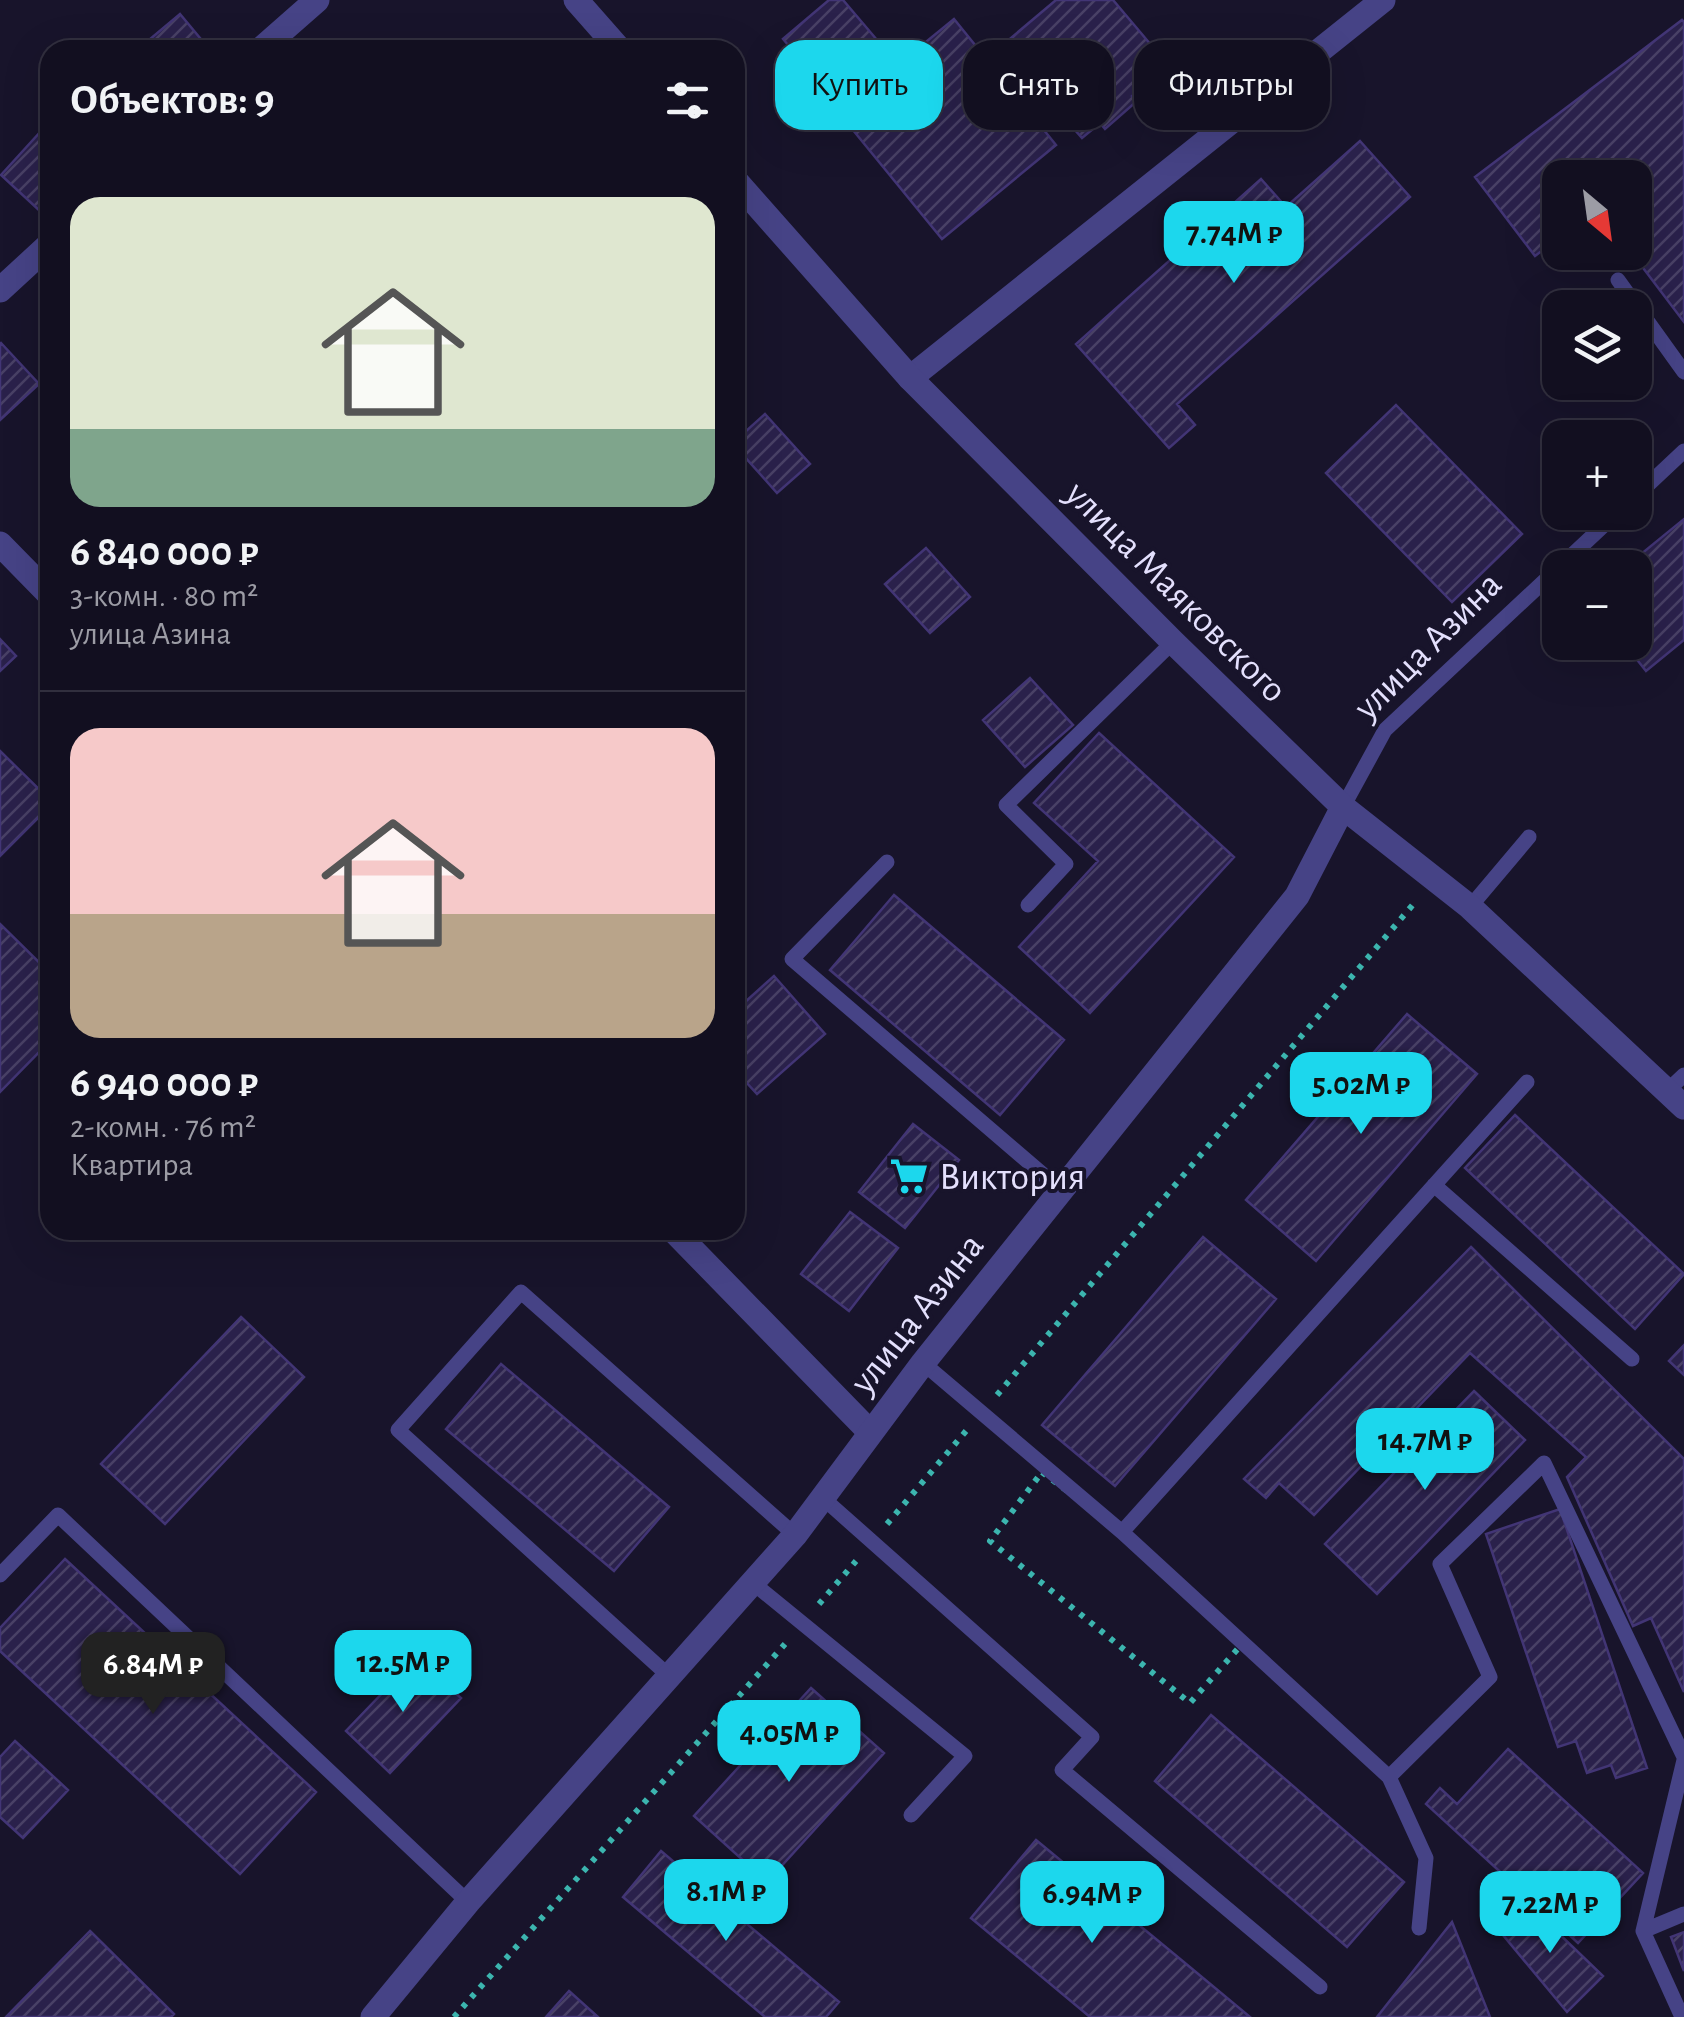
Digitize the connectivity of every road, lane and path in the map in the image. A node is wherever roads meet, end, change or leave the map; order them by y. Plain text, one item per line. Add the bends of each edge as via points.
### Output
1 (317, 0) edge
2 (576, 0) edge
3 (1383, 0) edge
4 (271, 40) edge
5 (611, 40) edge
6 (745, 191) edge
7 (40, 253) edge
8 (1618, 280) dead end
9 (0, 290) edge
10 (1684, 372) edge
11 (910, 378) junction
12 (1684, 451) edge
13 (1652, 481) edge
14 (1599, 530) edge
15 (0, 544) edge
16 (40, 584) edge
17 (1173, 642) junction
18 (1342, 807) junction
19 (1530, 837) dead end
20 (887, 862) dead end
21 (1432, 880) junction
22 (1028, 905) dead end
23 (1470, 908) junction
24 (1527, 1082) dead end
25 (1678, 1091) edge
26 (1434, 1185) junction
27 (1061, 1190) junction
28 (682, 1240) edge
29 (1632, 1358) dead end
30 (923, 1362) junction
31 (982, 1413) junction
32 (870, 1432) junction
33 (824, 1499) junction
34 (1122, 1532) junction
35 (795, 1536) junction
36 (872, 1542) junction
37 (0, 1575) edge
38 (753, 1583) junction
39 (803, 1624) junction
40 (1243, 1643) junction
41 (669, 1676) junction
42 (1684, 1759) edge
43 (1388, 1777) junction
44 (911, 1815) dead end
45 (468, 1902) junction
46 (1684, 1914) edge
47 (1419, 1928) dead end
48 (1643, 1931) junction
49 (1320, 1987) dead end
50 (373, 2017) edge
51 (454, 2017) edge
52 (1682, 2017) edge

1 - 4 street
2 - 5 street
3 - 11 street
6 - 11 street, улица Маяковского
7 - 9 street
8 - 10 lane
11 - 17 street, улица Маяковского
12 - 13 lane
14 - 18 lane, улица Азина via 1385,730
15 - 16 street
17 - 18 street, улица Маяковского
17 - 22 lane via 1006,805 1066,864
18 - 21 street, улица Маяковского
18 - 27 street, улица Азина via 1297,896
19 - 23 lane
20 - 27 lane via 792,959
21 - 23 street, улица Маяковского
21 - 31 path
23 - 25 street, улица Маяковского
24 - 26 lane
26 - 29 lane
26 - 34 lane
27 - 30 street, улица Азина
28 - 32 street
30 - 31 lane
30 - 32 street, улица Азина
31 - 34 lane
31 - 36 path
32 - 33 street, улица Азина
33 - 35 street, улица Азина
33 - 36 lane
34 - 40 path
34 - 40 path via 1042,1472 990,1541 1190,1703
35 - 38 street, улица Азина
35 - 41 lane via 520,1292 398,1430
36 - 39 path
36 - 49 lane via 1092,1737 1062,1770
37 - 45 lane via 58,1515
38 - 39 lane
38 - 41 street, улица Азина
39 - 44 lane via 965,1756
39 - 51 path
40 - 43 lane
41 - 45 street, улица Азина
42 - 43 lane via 1544,1463 1440,1564 1490,1678
42 - 48 lane
43 - 47 lane via 1426,1858
45 - 50 street, улица Азина
46 - 48 lane
48 - 52 lane

